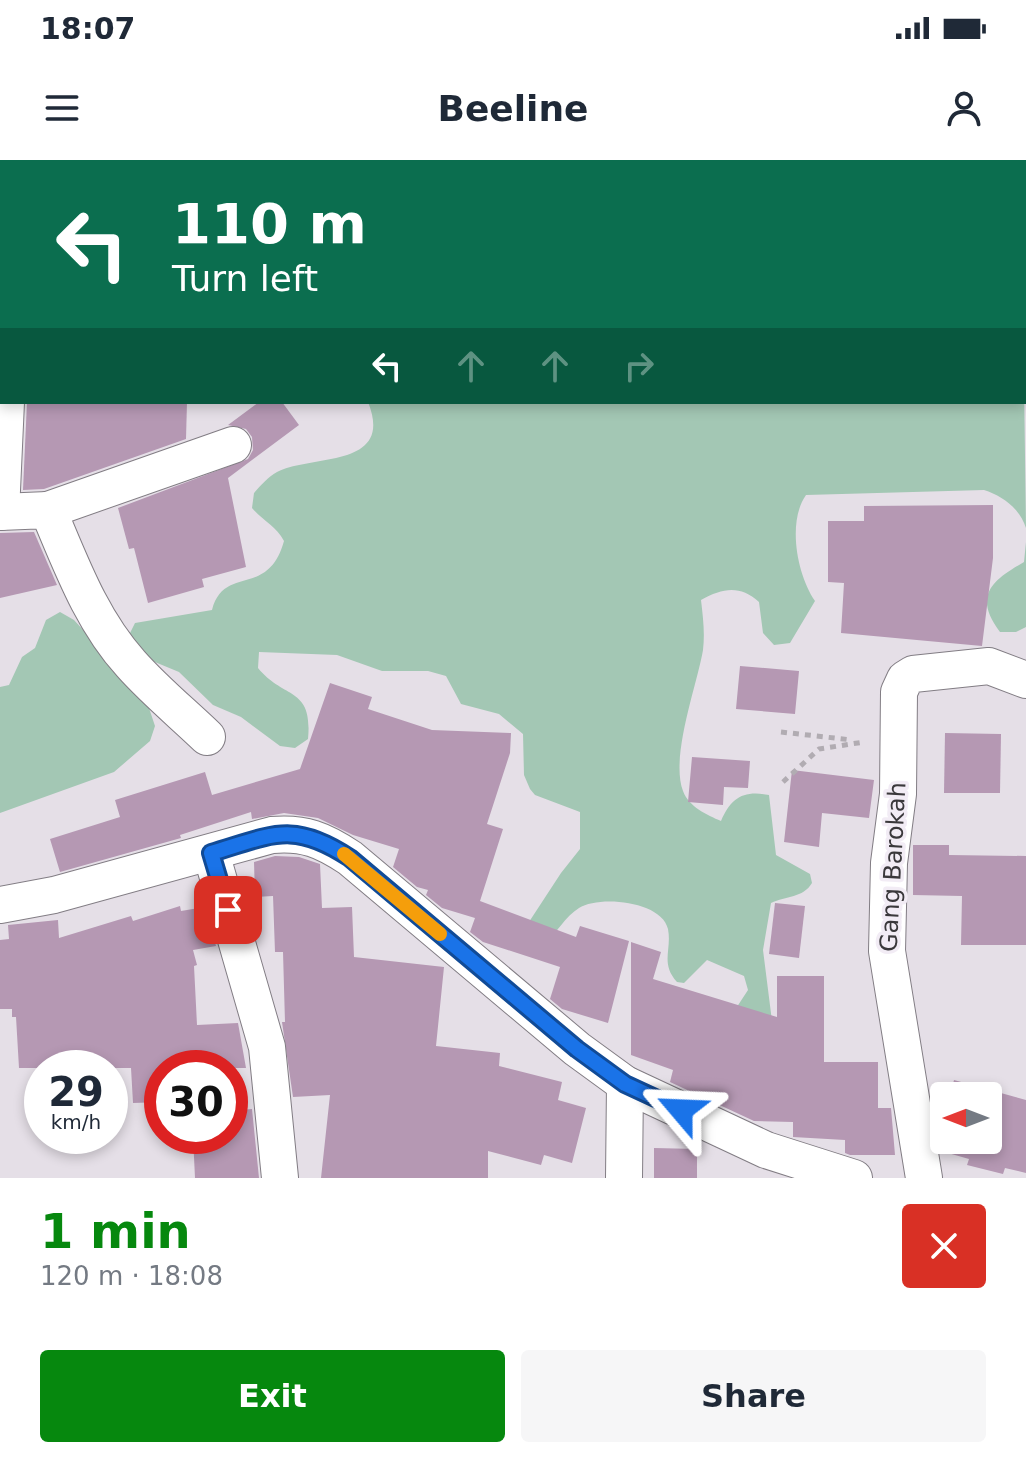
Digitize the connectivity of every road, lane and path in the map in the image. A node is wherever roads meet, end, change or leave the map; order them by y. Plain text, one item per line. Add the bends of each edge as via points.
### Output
1 (6, 404) edge
2 (233, 445) dead end
3 (48, 510) junction
4 (0, 512) edge
5 (1026, 680) edge
6 (781, 732) dead end
7 (207, 737) dead end
8 (860, 741) junction
9 (898, 744) junction
10 (783, 782) dead end
11 (211, 853) junction
12 (0, 905) edge
13 (625, 1084) junction
14 (280, 1178) edge
15 (624, 1178) edge
16 (854, 1178) edge
17 (924, 1178) edge

1 - 4 street
2 - 3 street
3 - 4 street
3 - 7 street via 82,593 105,630 130,663
5 - 9 street, Gang Barokah via 989,666 913,674 899,692
6 - 8 path
8 - 9 path
8 - 10 path via 819,749
9 - 17 street, Gang Barokah via 887,951
11 - 12 street
11 - 13 street via 272,835 322,839
11 - 14 street via 267,1047
13 - 15 street
13 - 16 street via 766,1150

